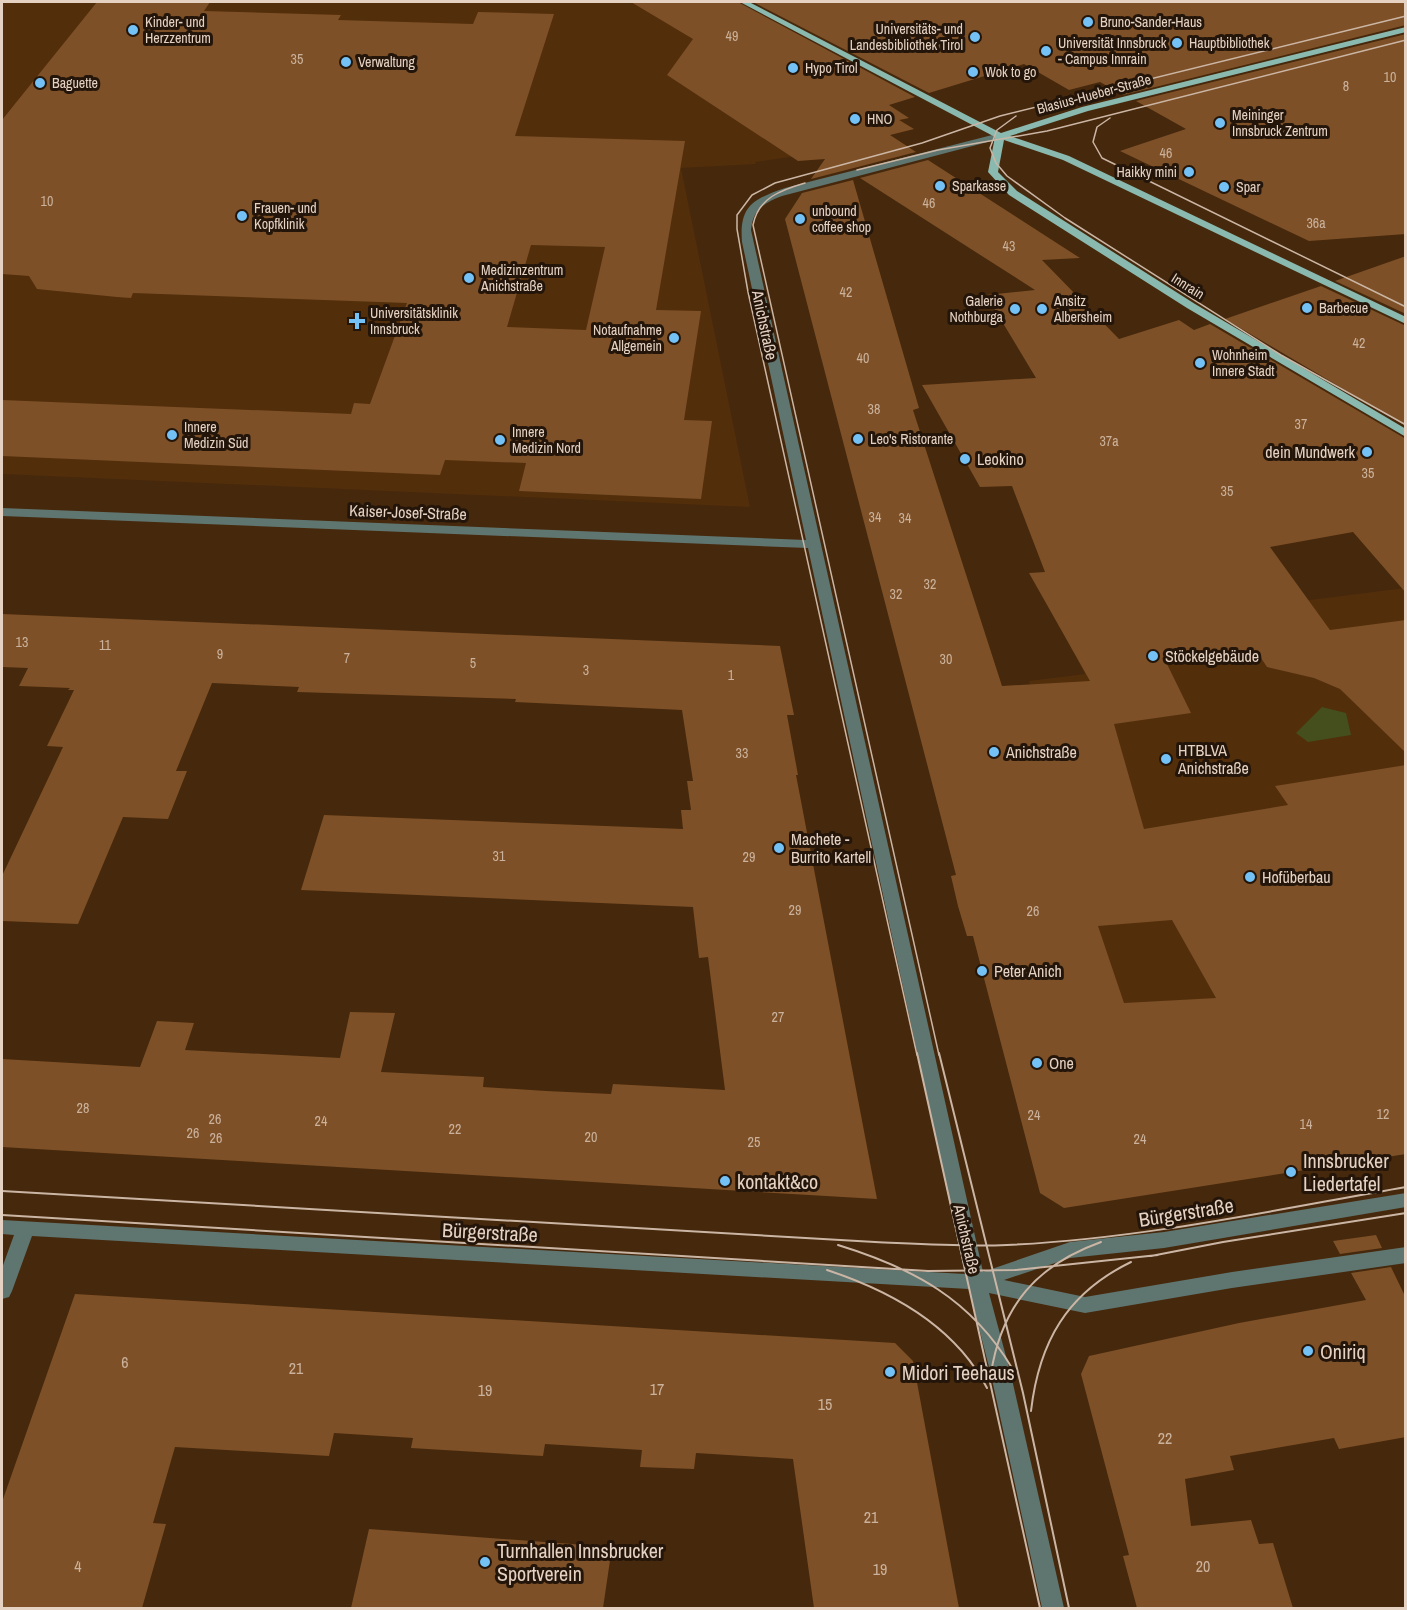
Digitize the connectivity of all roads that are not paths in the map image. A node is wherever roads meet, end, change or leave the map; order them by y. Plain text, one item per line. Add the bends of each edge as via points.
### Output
1 (744, 2) edge
2 (1406, 30) edge
3 (1000, 136) junction
4 (1406, 321) edge
5 (1406, 434) edge
6 (2, 512) edge
7 (814, 544) junction
8 (1406, 1200) edge
9 (2, 1227) edge
10 (26, 1229) junction
11 (1406, 1255) edge
12 (976, 1282) junction
13 (2, 1291) edge
14 (1053, 1608) edge

1 - 3 main road
2 - 3 main road, Blasius-Hueber-Straße via 1091,108
3 - 4 main road via 1066,158
3 - 5 main road, Innrain via 993,172 1013,193 1191,306
3 - 7 street, Anichstraße via 789,190 757,204 747,216 747,242
6 - 7 street, Kaiser-Josef-Straße
7 - 12 street, Anichstraße
8 - 12 street, Bürgerstraße via 1164,1240 1070,1250
9 - 10 street, Bürgerstraße
10 - 12 street, Bürgerstraße
10 - 13 street
11 - 12 street, Bürgerstraße via 1085,1305
12 - 14 street, Anichstraße

